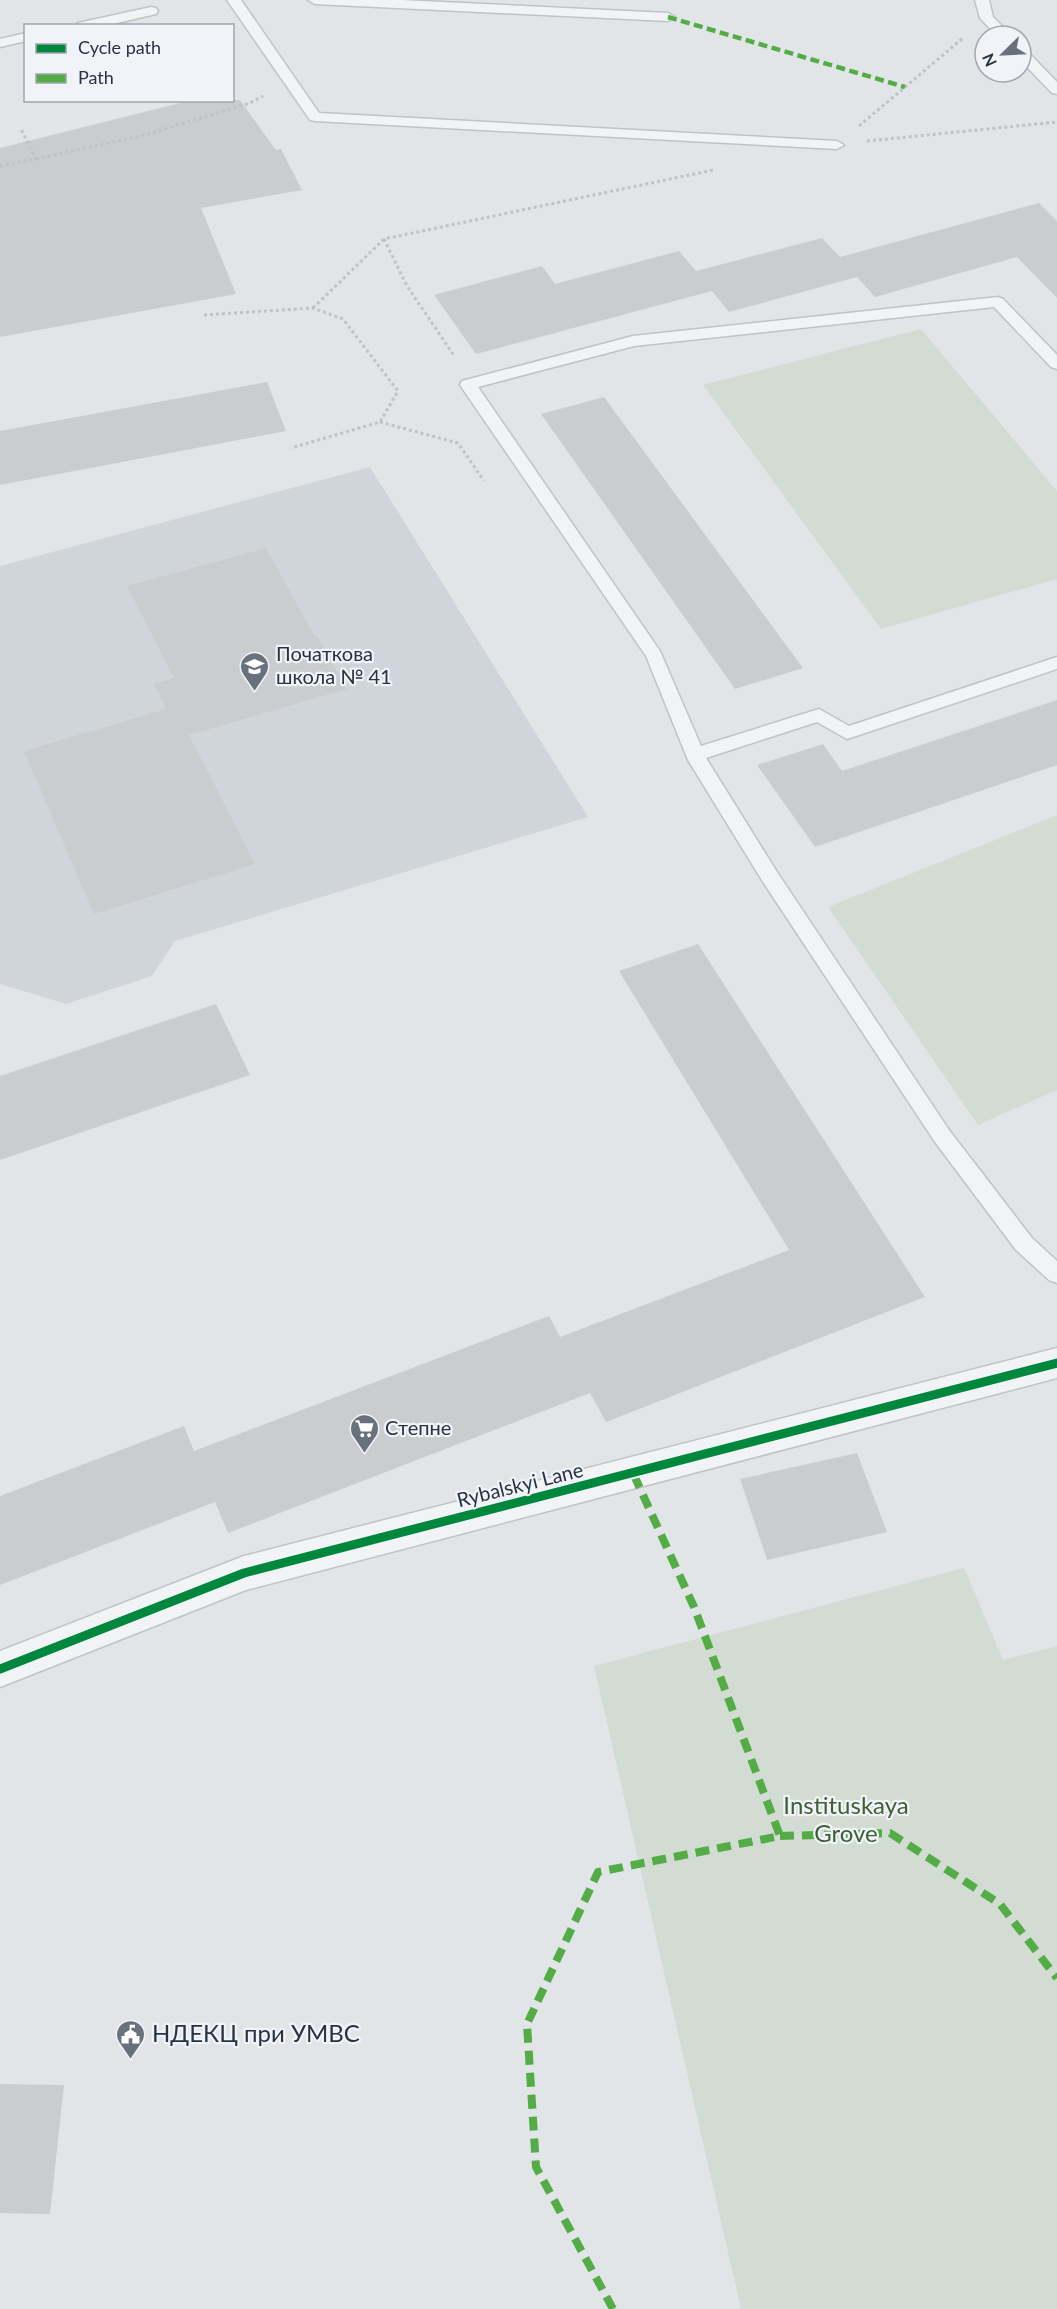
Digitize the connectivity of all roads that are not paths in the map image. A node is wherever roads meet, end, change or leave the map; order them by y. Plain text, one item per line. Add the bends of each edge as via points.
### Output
1 (234, 0) edge
2 (315, 0) edge
3 (982, 0) edge
4 (151, 11) dead end
5 (668, 17) dead end
6 (92, 24) edge
7 (993, 24) edge
8 (24, 38) edge
9 (0, 43) edge
10 (1033, 65) edge
11 (1057, 90) edge
12 (837, 145) road end
13 (1057, 364) edge
14 (1057, 663) edge
15 (695, 755) junction
16 (1057, 1274) edge
17 (1057, 1363) edge
18 (0, 1669) edge

1 - 12 lane via 315,117
2 - 5 lane
3 - 7 lane
4 - 6 lane
8 - 9 lane
10 - 11 lane
13 - 15 lane via 998,302 633,341 468,385 654,655
14 - 15 lane via 847,733 819,715
15 - 16 lane via 770,877 942,1136 1023,1244
17 - 18 street, Rybalskyi Lane via 244,1573

